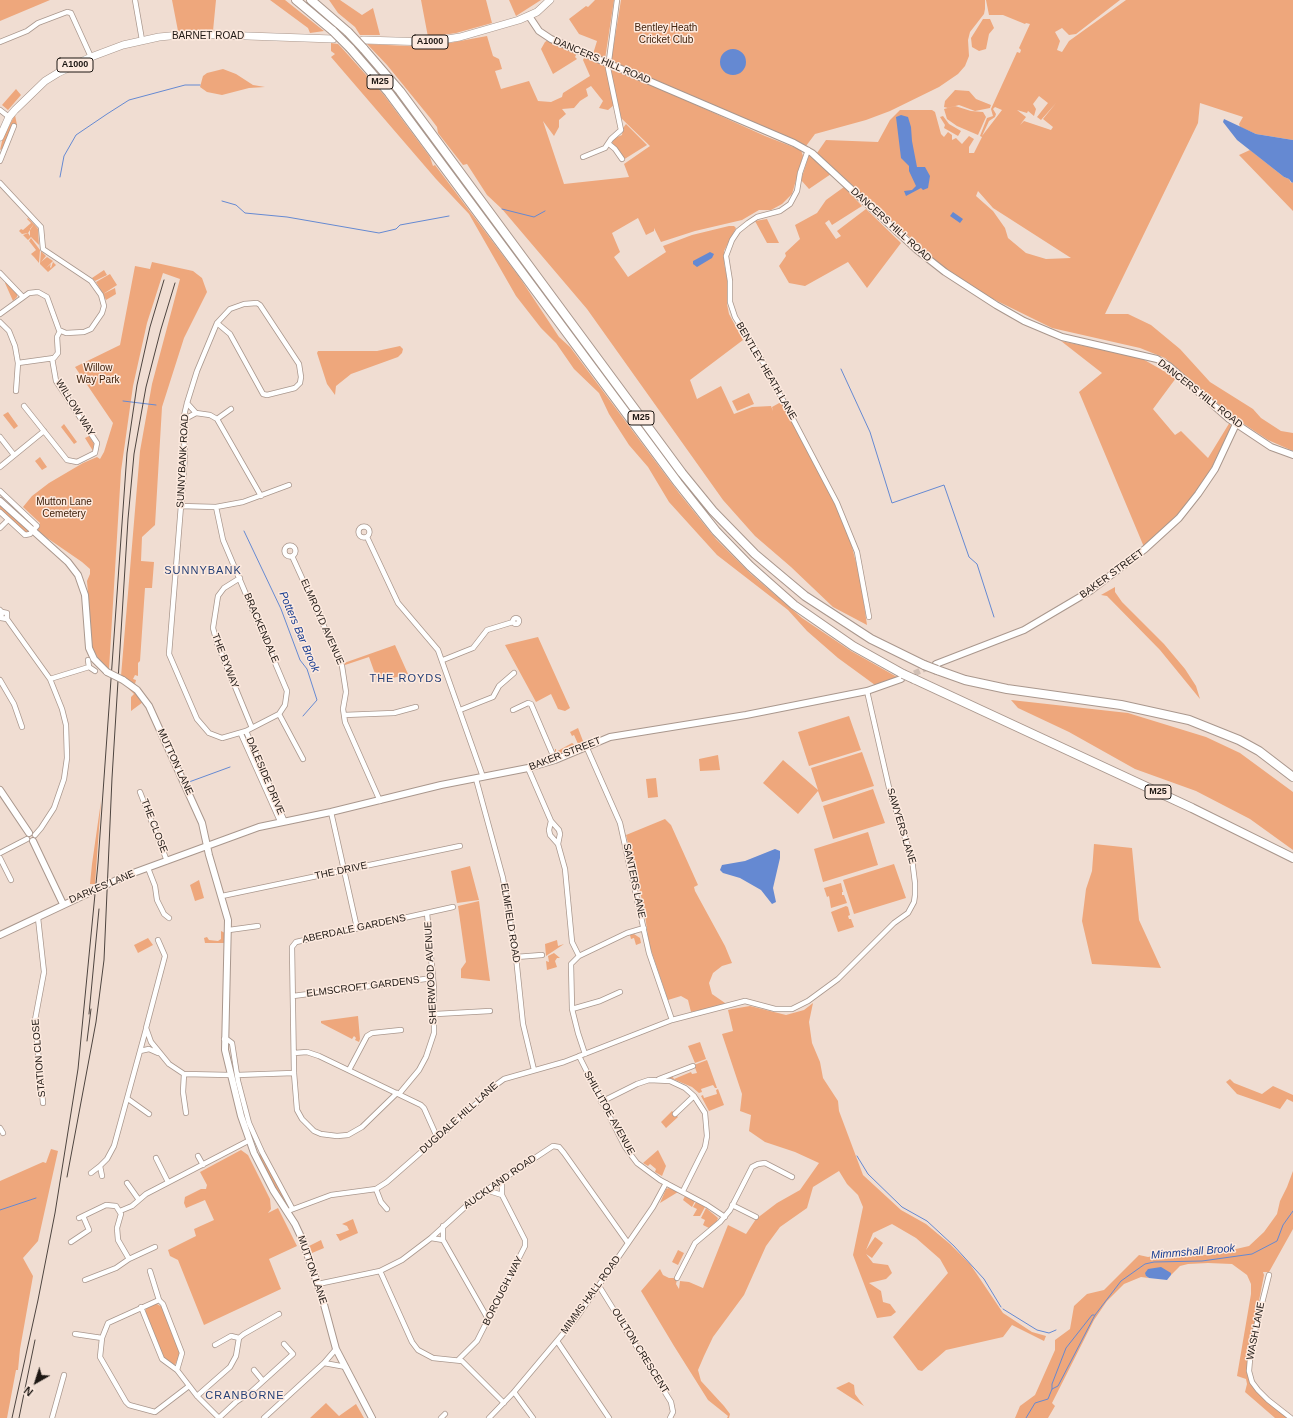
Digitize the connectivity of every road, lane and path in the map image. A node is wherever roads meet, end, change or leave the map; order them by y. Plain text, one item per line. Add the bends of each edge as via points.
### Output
1 (135, 0) edge
2 (296, 0) edge
3 (311, 0) edge
4 (550, 0) edge
5 (617, 0) edge
6 (528, 16) junction
7 (333, 35) junction
8 (142, 40) junction
9 (0, 42) edge
10 (363, 44) junction
11 (91, 57) junction
12 (609, 64) junction
13 (0, 110) edge
14 (9, 117) junction
15 (14, 126) dead end
16 (0, 137) edge
17 (609, 144) junction
18 (808, 150) junction
19 (583, 157) dead end
20 (622, 160) dead end
21 (0, 161) edge
22 (0, 183) edge
23 (0, 273) edge
24 (23, 297) junction
25 (0, 314) edge
26 (0, 322) edge
27 (217, 323) junction
28 (60, 331) junction
29 (52, 358) junction
30 (18, 363) junction
31 (16, 390) dead end
32 (187, 403) junction
33 (24, 406) dead end
34 (231, 409) dead end
35 (196, 413) junction
36 (217, 419) junction
37 (183, 420) junction
38 (1236, 424) junction
39 (44, 431) junction
40 (0, 438) edge
41 (14, 455) junction
42 (1293, 455) edge
43 (0, 467) edge
44 (289, 485) dead end
45 (0, 491) edge
46 (261, 496) junction
47 (9, 500) junction
48 (2, 503) edge
49 (180, 506) junction
50 (216, 507) junction
51 (0, 512) edge
52 (8, 520) junction
53 (0, 528) edge
54 (33, 531) junction
55 (25, 535) junction
56 (367, 538) dead end
57 (31, 540) dead end
58 (292, 556) dead end
59 (240, 578) junction
60 (1, 611) edge
61 (869, 617) dead end
62 (513, 622) dead end
63 (88, 660) dead end
64 (442, 660) junction
65 (89, 667) junction
66 (936, 667) junction
67 (95, 671) dead end
68 (514, 673) dead end
69 (902, 676) junction
70 (50, 679) junction
71 (0, 680) edge
72 (867, 691) junction
73 (416, 706) dead end
74 (460, 710) junction
75 (513, 710) dead end
76 (279, 714) junction
77 (344, 715) junction
78 (22, 727) dead end
79 (252, 728) junction
80 (243, 732) junction
81 (586, 746) junction
82 (302, 759) dead end
83 (555, 760) junction
84 (528, 768) junction
85 (483, 777) junction
86 (1293, 777) edge
87 (476, 779) junction
88 (0, 790) edge
89 (140, 792) dead end
90 (380, 801) junction
91 (331, 812) junction
92 (282, 821) junction
93 (551, 821) junction
94 (31, 837) junction
95 (558, 844) junction
96 (207, 845) junction
97 (460, 846) dead end
98 (0, 853) edge
99 (0, 858) edge
100 (1293, 858) edge
101 (167, 861) junction
102 (148, 868) junction
103 (344, 870) junction
104 (11, 880) dead end
105 (222, 896) junction
106 (63, 904) junction
107 (453, 907) dead end
108 (427, 913) junction
109 (38, 918) junction
110 (169, 918) dead end
111 (258, 926) dead end
112 (357, 928) junction
113 (644, 928) junction
114 (229, 930) junction
115 (0, 935) edge
116 (158, 940) dead end
117 (542, 955) dead end
118 (579, 956) junction
119 (516, 957) junction
120 (433, 978) junction
121 (620, 992) dead end
122 (293, 996) junction
123 (799, 1006) joint
124 (572, 1009) junction
125 (490, 1011) dead end
126 (436, 1014) junction
127 (672, 1020) junction
128 (146, 1028) junction
129 (401, 1030) dead end
130 (224, 1039) junction
131 (140, 1051) junction
132 (158, 1053) junction
133 (294, 1053) junction
134 (585, 1054) junction
135 (578, 1056) junction
136 (693, 1066) dead end
137 (349, 1070) junction
138 (534, 1070) junction
139 (294, 1073) junction
140 (184, 1074) junction
141 (230, 1075) junction
142 (237, 1075) junction
143 (659, 1080) junction
144 (398, 1093) junction
145 (694, 1096) junction
146 (128, 1099) junction
147 (601, 1102) junction
148 (43, 1103) dead end
149 (186, 1113) dead end
150 (150, 1114) dead end
151 (675, 1114) dead end
152 (246, 1124) junction
153 (437, 1137) junction
154 (248, 1141) junction
155 (198, 1156) dead end
156 (156, 1158) dead end
157 (203, 1165) junction
158 (100, 1166) junction
159 (91, 1172) dead end
160 (102, 1176) dead end
161 (792, 1177) dead end
162 (502, 1179) junction
163 (168, 1182) junction
164 (127, 1183) dead end
165 (666, 1183) junction
166 (376, 1189) junction
167 (486, 1190) junction
168 (683, 1191) junction
169 (502, 1195) junction
170 (139, 1200) junction
171 (732, 1205) junction
172 (387, 1209) dead end
173 (290, 1210) junction
174 (120, 1211) junction
175 (725, 1217) junction
176 (756, 1217) dead end
177 (443, 1226) junction
178 (431, 1238) junction
179 (443, 1240) junction
180 (72, 1242) dead end
181 (628, 1243) junction
182 (155, 1247) dead end
183 (129, 1259) junction
184 (150, 1271) dead end
185 (380, 1271) junction
186 (1268, 1275) dead end
187 (677, 1278) dead end
188 (85, 1280) dead end
189 (318, 1284) junction
190 (599, 1286) junction
191 (159, 1300) junction
192 (141, 1307) junction
193 (279, 1314) dead end
194 (488, 1319) junction
195 (75, 1334) dead end
196 (102, 1338) junction
197 (239, 1338) junction
198 (557, 1341) junction
199 (284, 1344) dead end
200 (215, 1345) dead end
201 (336, 1349) junction
202 (459, 1359) junction
203 (324, 1363) junction
204 (346, 1367) junction
205 (178, 1370) junction
206 (254, 1370) dead end
207 (64, 1375) dead end
208 (263, 1381) junction
209 (189, 1386) junction
210 (514, 1392) junction
211 (197, 1396) junction
212 (504, 1403) junction
213 (52, 1418) edge
214 (219, 1418) edge
215 (264, 1418) edge
216 (372, 1418) edge
217 (489, 1418) edge
218 (533, 1418) edge
219 (609, 1418) edge
220 (670, 1418) edge
221 (1291, 1418) edge

1 - 8 street
2 - 7 highway, M25
3 - 10 highway, M25, bridge
4 - 6 main road, A1000
5 - 12 street
6 - 10 main road, A1000 via 495,28 446,40
6 - 12 street, DANCERS HILL ROAD via 546,37
7 - 8 main road, BARNET ROAD / A1000 via 191,34
7 - 69 highway, M25, bridge via 350,48 389,93 678,483 716,530 764,579 816,622
8 - 11 main road, BARNET ROAD / A1000
9 - 11 street via 67,12 71,13
10 - 66 highway, M25, bridge via 682,473 726,526 773,571 823,609 871,639 924,665
11 - 14 main road, BARNET ROAD / A1000 via 45,81
12 - 17 street via 620,132
12 - 18 street, DANCERS HILL ROAD
13 - 14 street
14 - 16 main road, BARNET ROAD / A1000
15 - 21 street
17 - 19 street
17 - 20 street
18 - 38 street, DANCERS HILL ROAD via 917,250 982,296 1042,330 1084,343 1157,359 1169,366
18 - 61 street, BENTLEY HEATH LANE via 797,191 790,204 780,211 748,222 732,240 726,256 730,302 735,317 764,364 837,503 857,552
22 - 28 street via 41,227 43,249 91,281 103,300 102,313 89,330 68,333
23 - 24 street
24 - 25 street
24 - 28 street via 33,292 45,294 56,327
26 - 30 street via 12,336
27 - 27 street, SUNNYBANK ROAD via 230,334 264,394 296,388 300,383 299,364 260,305 250,303 230,310
27 - 32 street, SUNNYBANK ROAD
28 - 29 street, WILLOW WAY via 57,337 58,353
29 - 30 street
29 - 39 street, WILLOW WAY via 56,381 96,441 97,449 93,454 77,462 69,462
30 - 31 street
32 - 35 street
32 - 37 street, SUNNYBANK ROAD
33 - 39 street, WILLOW WAY
34 - 36 street
35 - 36 street
35 - 37 street
36 - 46 street
37 - 49 street, SUNNYBANK ROAD via 185,456
38 - 42 street, DANCERS HILL ROAD via 1271,447
38 - 66 street, BAKER STREET via 1215,469 1198,494 1179,518 1145,549 1090,591 1024,630
39 - 41 street
40 - 41 street
41 - 43 street
44 - 46 street
45 - 47 street, MUTTON LANE
46 - 50 street
47 - 48 street, MUTTON LANE
47 - 54 street, MUTTON LANE via 36,523
48 - 54 street, MUTTON LANE
49 - 50 street
49 - 80 street, SUNNYBANK ROAD via 170,659 204,729 218,738
50 - 59 street, BRACKENDALE via 224,540
51 - 52 street
52 - 53 street
52 - 55 street
54 - 55 street
54 - 96 street, MUTTON LANE, bridge via 68,562 81,581 89,648 94,659 107,672 137,690 149,706 191,795 202,822
55 - 57 street
56 - 64 street via 398,603 433,643
58 - 77 street, ELMROYD AVENUE via 342,666 346,692
59 - 76 street, BRACKENDALE via 286,686 286,700
59 - 79 street, THE BYWAY via 224,588 218,596 213,628
60 - 70 street via 1,618 7,619
62 - 64 street via 487,630 473,648
63 - 65 street
64 - 74 street
65 - 67 street
65 - 70 street
66 - 86 highway, M25 via 965,680 1001,688 1121,705 1189,720 1239,740
68 - 74 street via 499,686 493,698
69 - 72 street, BAKER STREET
69 - 100 highway, M25, bridge via 914,679 1192,808
70 - 94 street via 66,721 67,763 56,802 41,828
71 - 78 street via 14,704
72 - 81 street, BAKER STREET via 624,734
72 - 123 street, SAWYERS LANE via 890,792 912,859 916,883 914,902 908,913 838,979
73 - 77 street via 394,712
74 - 85 street
75 - 83 street via 531,704
76 - 79 street
76 - 82 street
77 - 90 street, ELMROYD AVENUE
79 - 80 street
80 - 92 street, DALESIDE DRIVE
81 - 83 street, BAKER STREET
81 - 113 street, SANTERS LANE via 620,823
83 - 84 street, BAKER STREET
84 - 85 street, BAKER STREET
84 - 93 street
85 - 87 street, BAKER STREET
87 - 90 street, BAKER STREET
87 - 119 street, ELMFIELD ROAD via 503,878
88 - 94 street
89 - 101 street, THE CLOSE
90 - 91 street, BAKER STREET
91 - 92 street, BAKER STREET
91 - 103 street
92 - 96 street, BAKER STREET
93 - 95 street via 560,834
93 - 95 street via 550,835
94 - 98 street
94 - 106 street
95 - 118 street via 566,872 572,942
96 - 101 street, DARKES LANE
96 - 105 street, MUTTON LANE
97 - 103 street, THE DRIVE
99 - 104 street
101 - 102 street, DARKES LANE
102 - 106 street, DARKES LANE
102 - 110 street via 157,900
103 - 105 street, THE DRIVE
103 - 112 street
105 - 114 street, MUTTON LANE
106 - 109 street, DARKES LANE
107 - 108 street, ABERDALE GARDENS
108 - 112 street, ABERDALE GARDENS
108 - 120 street, SHERWOOD AVENUE
109 - 115 street, DARKES LANE
109 - 148 street, STATION CLOSE via 44,972 34,1020
111 - 114 street
112 - 122 street, ABERDALE GARDENS via 293,943
113 - 118 street via 627,933
113 - 127 street, SANTERS LANE via 649,953
114 - 130 street, MUTTON LANE
116 - 128 street via 165,956
117 - 119 street
118 - 124 street via 571,965
119 - 138 street, ELMFIELD ROAD via 523,1024
120 - 122 street, ELMSCROFT GARDENS
120 - 126 street, SHERWOOD AVENUE
121 - 124 street
122 - 133 street, ABERDALE GARDENS
123 - 127 street, DUGDALE HILL LANE via 786,1010 775,1009 745,1001
124 - 134 street
125 - 126 street
126 - 144 street, SHERWOOD AVENUE via 434,1033 426,1057 419,1070
127 - 134 street, DUGDALE HILL LANE
128 - 131 street
128 - 132 street
129 - 137 street via 366,1036
130 - 141 street, MUTTON LANE
130 - 142 street, MUTTON LANE via 232,1043
131 - 132 street via 149,1049
131 - 146 street
132 - 140 street
133 - 137 street via 307,1052
133 - 139 street, ABERDALE GARDENS
134 - 135 street, DUGDALE HILL LANE
135 - 138 street, DUGDALE HILL LANE
135 - 147 street, SHILLITOE AVENUE
136 - 143 street
137 - 144 street
138 - 153 street, DUGDALE HILL LANE via 502,1081
139 - 142 street
139 - 144 street, SHERWOOD AVENUE via 297,1110 307,1125 314,1131 326,1135 337,1136 355,1132
140 - 141 street
140 - 149 street
141 - 152 street, MUTTON LANE
142 - 152 street, MUTTON LANE
143 - 145 street via 678,1084
143 - 147 street via 637,1084
144 - 153 street via 424,1108
145 - 151 street
145 - 168 street via 705,1113 707,1136 705,1147
146 - 150 street
146 - 158 street via 114,1146
147 - 165 street, SHILLITOE AVENUE via 629,1153 646,1171
152 - 154 street, MUTTON LANE
152 - 173 street, MUTTON LANE
153 - 166 street, DUGDALE HILL LANE
154 - 157 street
154 - 173 street, MUTTON LANE via 270,1184
155 - 157 street
156 - 163 street
157 - 163 street
158 - 159 street
158 - 160 street
161 - 171 street via 766,1164 756,1164 750,1169
162 - 167 street, AUCKLAND ROAD
162 - 169 street, BOROUGH WAY
162 - 181 street, AUCKLAND ROAD via 550,1147 559,1147
163 - 170 street
164 - 170 street
165 - 168 street, SHILLITOE AVENUE
165 - 181 street, MIMMS HALL ROAD
166 - 172 street
166 - 173 street, DUGDALE HILL LANE via 331,1195
167 - 169 street
167 - 177 street, AUCKLAND ROAD
168 - 175 street, SHILLITOE AVENUE
169 - 194 street, BOROUGH WAY via 525,1243
170 - 174 street
171 - 175 street
171 - 176 street
173 - 189 street, MUTTON LANE
174 - 180 street via 116,1206 110,1205 81,1217 89,1230
174 - 183 street via 117,1236
175 - 187 street via 695,1243
177 - 178 street, AUCKLAND ROAD
177 - 179 street
178 - 179 street
178 - 185 street, AUCKLAND ROAD via 402,1260
179 - 194 street
181 - 190 street, MIMMS HALL ROAD
182 - 183 street
183 - 188 street via 116,1268
184 - 191 street
185 - 189 street, AUCKLAND ROAD
185 - 202 street via 412,1343 418,1350 433,1358
186 - 221 street, WASH LANE via 1249,1371 1258,1390
189 - 201 street, MUTTON LANE
190 - 198 street, MIMMS HALL ROAD
190 - 220 street, OULTON CRESCENT via 671,1402 673,1412
191 - 192 street
191 - 205 street via 163,1304 182,1354
192 - 196 street via 108,1322
192 - 205 street via 160,1357
193 - 197 street
194 - 202 street, BOROUGH WAY via 474,1345
195 - 196 street
196 - 209 street via 100,1357 128,1404 155,1412
197 - 200 street via 231,1336
197 - 211 street via 236,1356 230,1367
198 - 210 street, MIMMS HALL ROAD
198 - 219 street
199 - 208 street via 293,1354
201 - 203 street
201 - 204 street, MUTTON LANE
202 - 212 street via 468,1365
203 - 204 street
203 - 215 street
204 - 216 street, MUTTON LANE
205 - 209 street
206 - 208 street
207 - 213 street
208 - 214 street
209 - 211 street
210 - 212 street, MIMMS HALL ROAD
210 - 218 street
211 - 214 street
212 - 217 street, MIMMS HALL ROAD

